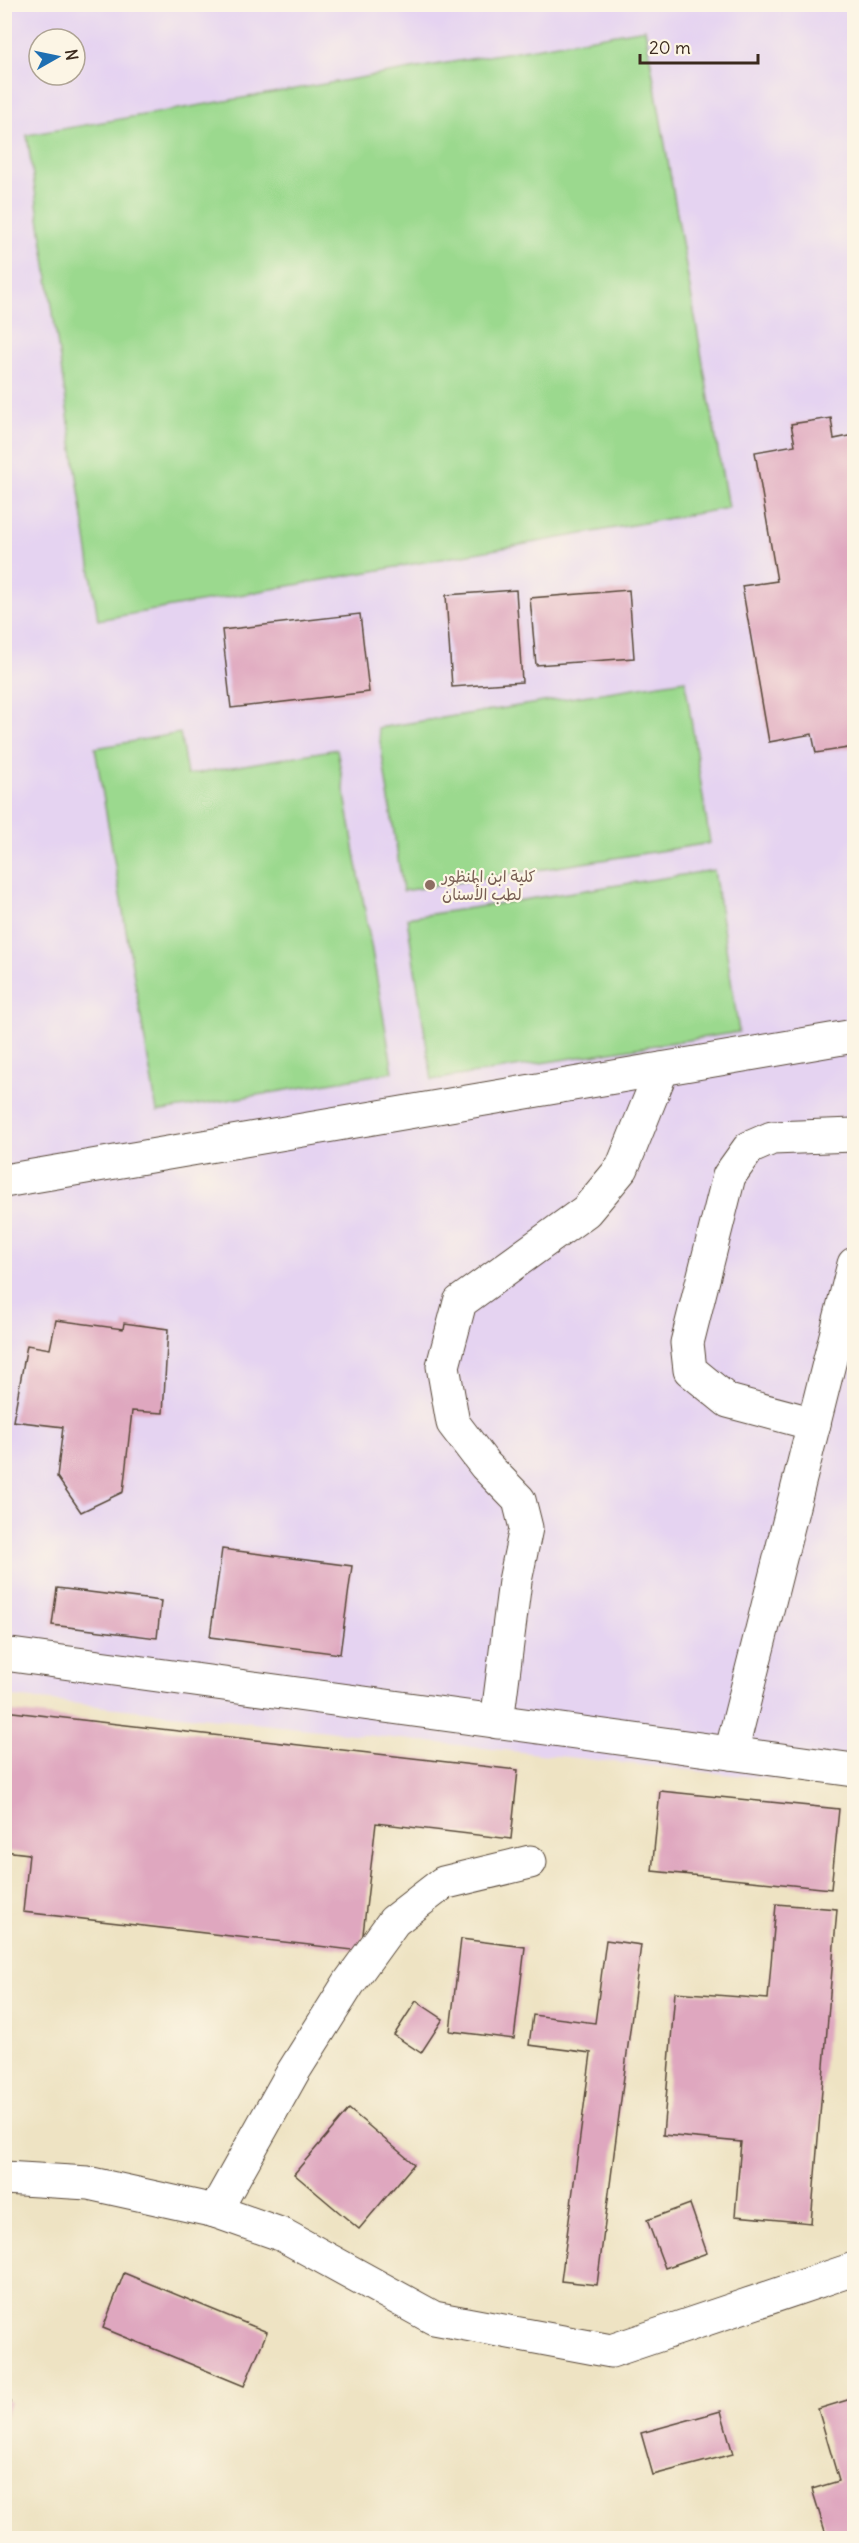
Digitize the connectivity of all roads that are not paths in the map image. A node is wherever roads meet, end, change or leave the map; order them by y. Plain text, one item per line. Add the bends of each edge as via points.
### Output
1 (855, 1036) edge
2 (662, 1069) junction
3 (855, 1135) edge
4 (4, 1181) edge
5 (855, 1264) edge
6 (814, 1424) junction
7 (4, 1654) edge
8 (497, 1722) junction
9 (731, 1753) junction
10 (855, 1770) edge
11 (530, 1862) dead end
12 (4, 2178) edge
13 (215, 2211) junction
14 (855, 2269) edge

1 - 2 street
2 - 4 street
2 - 8 street via 622,1168 586,1211 460,1302 443,1366 453,1423 485,1465 519,1500 526,1528 515,1581
3 - 6 street via 772,1138 749,1148 729,1176 687,1343 690,1370 728,1401
5 - 6 street
6 - 9 street
7 - 8 street
8 - 9 street
9 - 10 street
11 - 13 street via 443,1883 394,1921 293,2072
12 - 13 street via 88,2184
13 - 14 street via 283,2235 434,2318 611,2351

